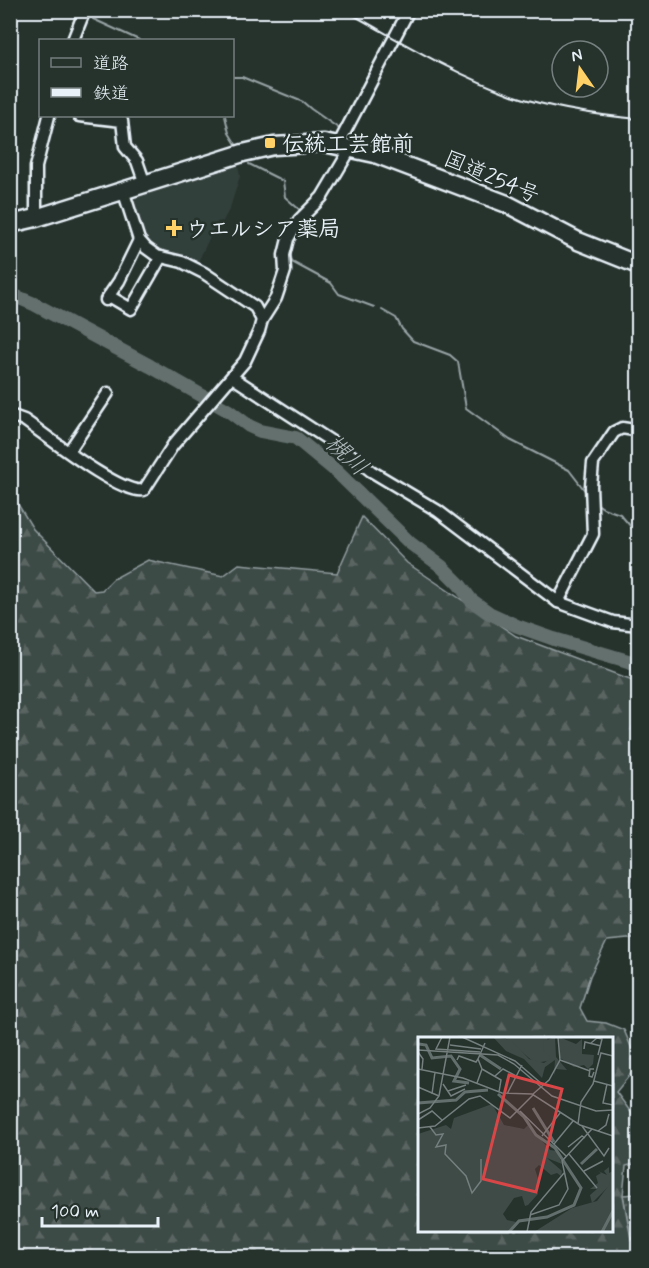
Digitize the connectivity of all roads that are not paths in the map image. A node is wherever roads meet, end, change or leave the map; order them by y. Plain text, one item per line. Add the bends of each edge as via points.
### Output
1 (85, 10) edge
2 (409, 10) edge
3 (73, 39) edge
4 (49, 117) edge
5 (88, 117) edge
6 (344, 146) junction
7 (145, 184) junction
8 (123, 190) junction
9 (36, 218) junction
10 (10, 224) edge
11 (139, 240) junction
12 (161, 257) junction
13 (639, 265) edge
14 (262, 320) junction
15 (228, 380) junction
16 (108, 393) dead end
17 (10, 415) edge
18 (639, 428) edge
19 (69, 451) junction
20 (558, 602) junction
21 (639, 625) edge

1 - 3 street
2 - 6 street
4 - 9 street via 36,167
5 - 7 street via 122,121 125,147 137,161
6 - 7 highway, 国道254号 via 274,146
6 - 13 highway, 国道254号 via 507,204 578,241
6 - 14 street via 322,197 299,220 288,239 285,271 276,298
7 - 8 highway, 国道254号
8 - 9 highway, 国道254号
8 - 11 street
9 - 10 highway, 国道254号
11 - 12 street
11 - 12 street via 107,298 132,309
12 - 14 street via 204,273 255,307
14 - 15 street via 245,361
15 - 19 street via 173,446 147,487 130,490
15 - 20 street via 438,511
16 - 19 street
17 - 19 street via 24,420
18 - 20 street via 614,432 593,463 593,534
20 - 21 street via 613,622

